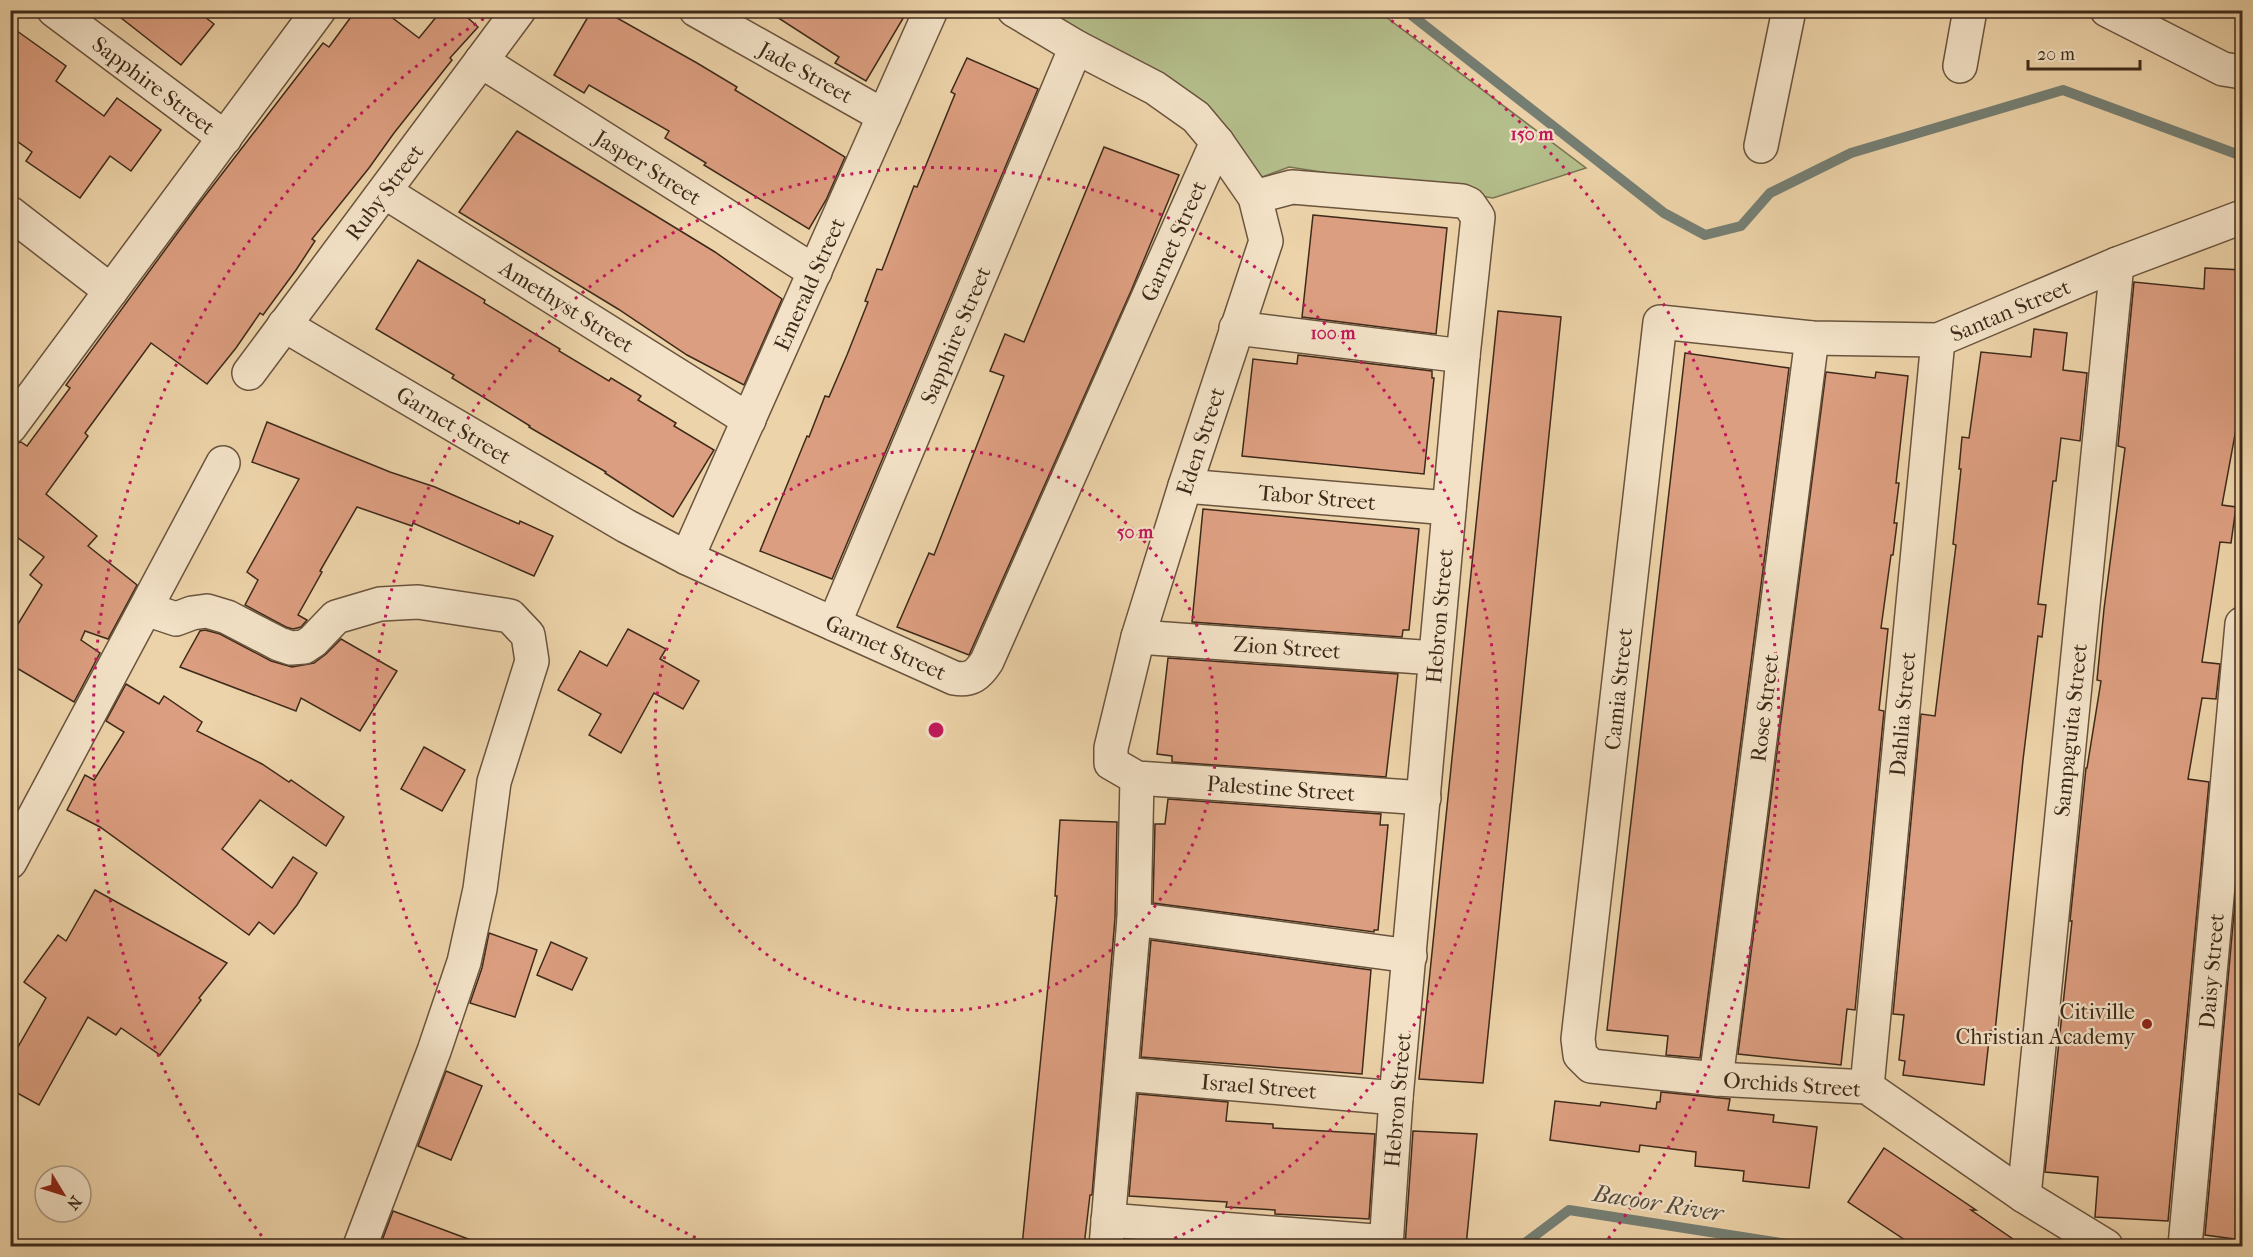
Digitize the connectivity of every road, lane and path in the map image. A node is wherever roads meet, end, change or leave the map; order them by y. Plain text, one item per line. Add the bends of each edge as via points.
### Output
1 (54, 10) edge
2 (319, 10) edge
3 (519, 10) edge
4 (696, 10) edge
5 (931, 10) edge
6 (1014, 10) edge
7 (1789, 10) edge
8 (1970, 10) edge
9 (2107, 10) edge
10 (1076, 47) junction
11 (481, 61) junction
12 (1960, 66) dead end
13 (2242, 72) edge
14 (884, 116) junction
15 (225, 138) junction
16 (1217, 142) junction
17 (1761, 146) dead end
18 (385, 192) junction
19 (1255, 197) junction
20 (10, 213) edge
21 (2242, 217) edge
22 (2117, 264) junction
23 (815, 272) junction
24 (111, 291) junction
25 (1660, 322) joint
26 (284, 325) junction
27 (1236, 328) junction
28 (1812, 338) junction
29 (1938, 340) junction
30 (1463, 356) junction
31 (249, 373) dead end
32 (749, 420) junction
33 (10, 427) edge
34 (223, 463) dead end
35 (1185, 486) junction
36 (1449, 508) junction
37 (687, 558) junction
38 (146, 609) junction
39 (834, 624) junction
40 (2242, 624) edge
41 (1138, 637) junction
42 (1435, 657) junction
43 (1137, 778) junction
44 (1424, 798) junction
45 (10, 862) edge
46 (1134, 919) junction
47 (1410, 956) junction
48 (1580, 1055) joint
49 (1122, 1074) junction
50 (1716, 1078) junction
51 (1867, 1087) junction
52 (1396, 1098) junction
53 (2024, 1196) junction
54 (1107, 1233) edge
55 (1386, 1244) edge
56 (360, 1246) edge
57 (2106, 1246) edge
58 (2185, 1246) edge

1 - 15 street, Sapphire Street
2 - 15 street
3 - 11 street, Ruby Street
4 - 14 street, Jade Street
5 - 14 street, Emerald Street
6 - 10 street
7 - 17 street
8 - 12 street
9 - 13 street via 2223,69
10 - 16 street via 1155,88 1196,117
10 - 39 street, Sapphire Street
11 - 18 street, Ruby Street
11 - 23 street, Jasper Street
14 - 23 street, Emerald Street
15 - 24 street
16 - 19 street
16 - 39 street, Garnet Street via 980,671 972,678 954,678
18 - 26 street, Ruby Street
18 - 32 street, Amethyst Street
19 - 27 street, Eden Street via 1266,241
19 - 30 street, Hebron Street via 1292,187 1469,204 1479,225
20 - 24 street
21 - 22 street, Santan Street
22 - 29 street, Santan Street
22 - 53 street, Sampaguita Street
23 - 32 street, Emerald Street
24 - 33 street
25 - 28 street, Santan Street
25 - 48 street, Camia Street via 1578,1039
26 - 31 street, Ruby Street
26 - 37 street, Garnet Street
27 - 30 street
27 - 35 street, Eden Street
28 - 29 street, Santan Street
28 - 50 street, Rose Street
29 - 51 street, Dahlia Street
30 - 36 street, Hebron Street
32 - 37 street, Emerald Street
34 - 38 street
35 - 36 street, Tabor Street
35 - 41 street, Eden Street
36 - 42 street, Hebron Street
37 - 39 street, Garnet Street
38 - 45 street
38 - 56 street via 171,619 207,611 291,648 313,642 336,617 380,604 418,602 510,616 528,635 532,661 494,782 480,890 464,962
40 - 58 street, Daisy Street
41 - 42 street, Zion Street
41 - 43 street, Eden Street via 1111,748 1111,763
42 - 44 street, Hebron Street
43 - 44 street, Palestine Street
43 - 46 street
44 - 47 street, Hebron Street
46 - 47 street
46 - 49 street
47 - 52 street, Hebron Street
48 - 50 street, Orchids Street via 1591,1066
49 - 52 street, Israel Street
49 - 54 street
50 - 51 street, Orchids Street
51 - 53 street, Orchids Street
52 - 55 street, Hebron Street
53 - 57 street, Orchids Street
54 - 55 street

